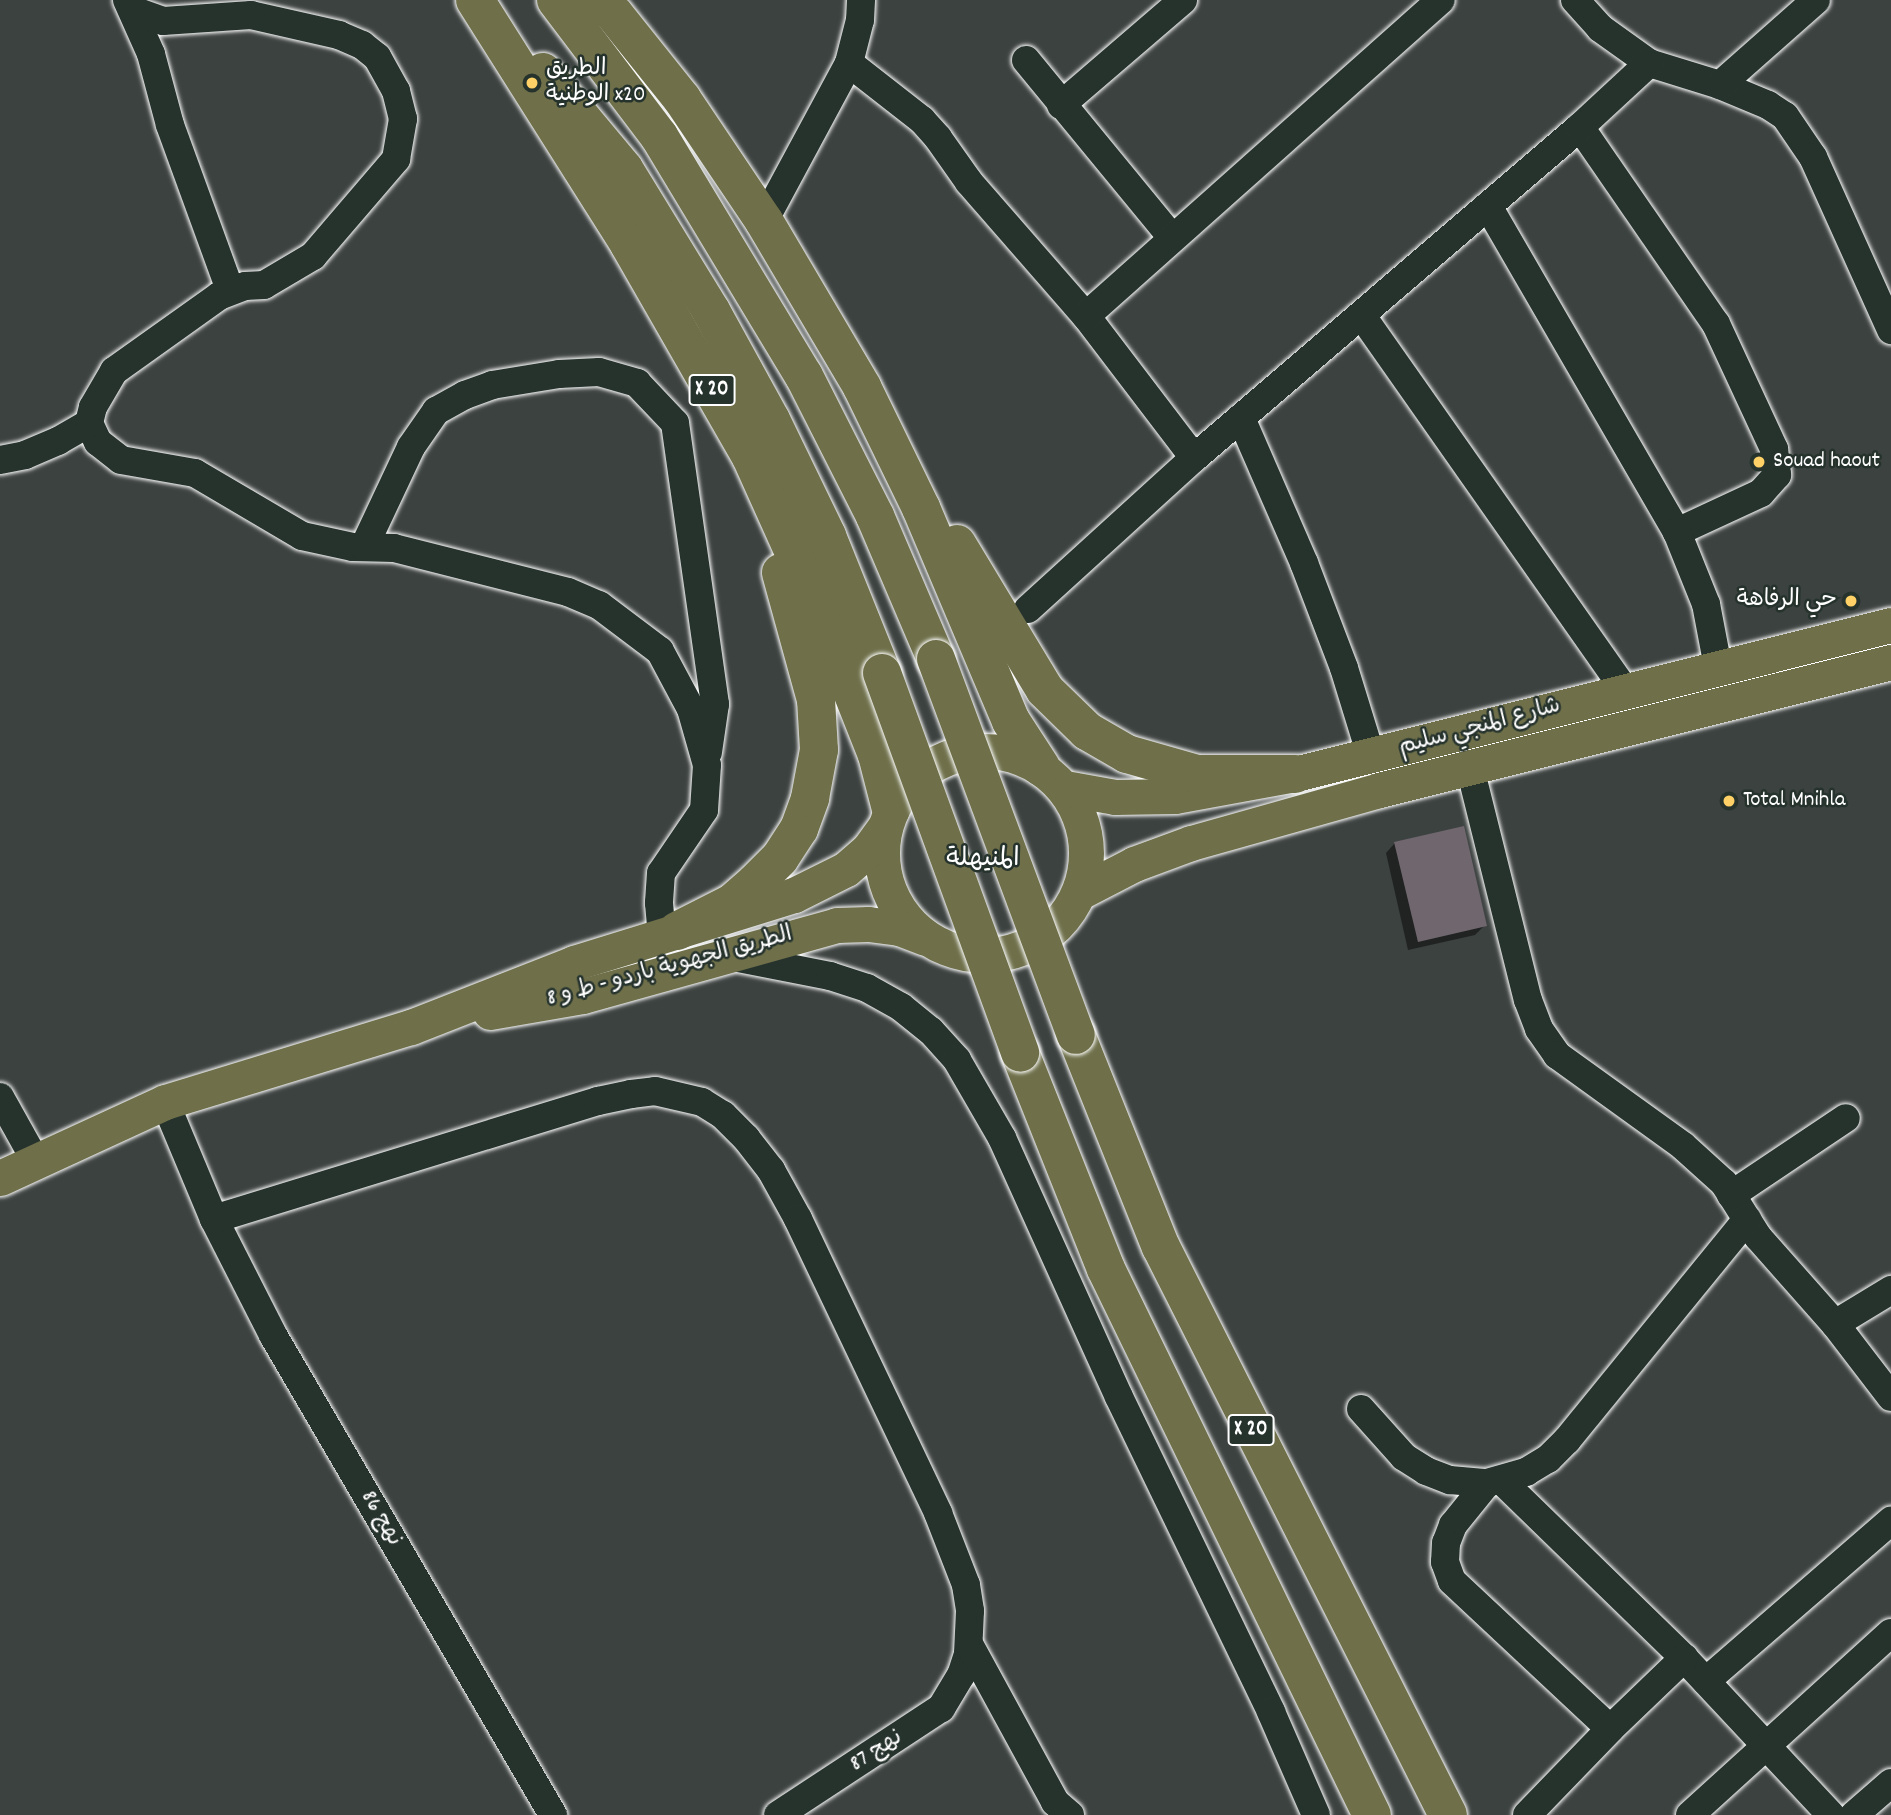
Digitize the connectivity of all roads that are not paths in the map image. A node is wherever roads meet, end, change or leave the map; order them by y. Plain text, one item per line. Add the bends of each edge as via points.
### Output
1 (475, 0) edge
2 (484, 0) edge
3 (556, 0) edge
4 (598, 0) edge
5 (861, 0) edge
6 (1183, 0) edge
7 (1441, 0) edge
8 (1574, 0) edge
9 (1816, 0) edge
10 (130, 5) edge
11 (1026, 60) dead end
12 (849, 63) junction
13 (1649, 63) junction
14 (1720, 85) junction
15 (1061, 105) junction
16 (1580, 127) junction
17 (1488, 206) junction
18 (764, 221) junction
19 (1172, 238) junction
20 (230, 290) junction
21 (1086, 316) junction
22 (1362, 316) junction
23 (1891, 330) edge
24 (862, 387) junction
25 (720, 403) junction
26 (1241, 418) junction
27 (89, 423) junction
28 (1194, 458) junction
29 (0, 460) edge
30 (1677, 533) junction
31 (364, 547) junction
32 (1028, 609) dead end
33 (1891, 625) edge
34 (1891, 662) edge
35 (1718, 667) junction
36 (1625, 690) junction
37 (1371, 756) junction
38 (706, 765) junction
39 (1470, 768) junction
40 (1295, 774) junction
41 (1053, 778) junction
42 (888, 818) junction
43 (1080, 891) junction
44 (670, 934) junction
45 (928, 939) junction
46 (725, 955) junction
47 (411, 1027) junction
48 (0, 1097) edge
49 (165, 1102) junction
50 (1846, 1118) dead end
51 (35, 1160) junction
52 (0, 1178) edge
53 (1731, 1195) junction
54 (214, 1219) junction
55 (1747, 1219) junction
56 (1891, 1290) edge
57 (1835, 1324) junction
58 (1891, 1397) edge
59 (1360, 1409) dead end
60 (1495, 1482) junction
61 (1891, 1521) edge
62 (1891, 1633) edge
63 (969, 1644) junction
64 (1684, 1658) junction
65 (1706, 1681) junction
66 (1610, 1728) junction
67 (1768, 1746) junction
68 (1891, 1783) edge
69 (553, 1815) edge
70 (778, 1815) edge
71 (1070, 1815) edge
72 (1316, 1815) edge
73 (1372, 1815) edge
74 (1448, 1815) edge
75 (1527, 1815) edge
76 (1690, 1815) edge
77 (1831, 1815) edge
78 (1854, 1815) edge

1 - 25 highway, X 20 via 629,244
2 - 73 highway, X 20, bridge via 624,169 771,420 816,513 882,673 1020,1053 1106,1269
3 - 74 highway, X 20, bridge via 659,136 804,376 875,516 936,659 1076,1035 1161,1247
4 - 18 highway via 682,99
5 - 12 street
6 - 15 street
7 - 19 street
8 - 13 street via 1600,28
9 - 14 street
10 - 20 street via 151,54 170,125
10 - 20 street via 163,21 251,15 339,35 377,57 396,91 403,119 396,159 313,256 264,285
11 - 15 street
12 - 18 street
12 - 21 street via 922,120 969,183
13 - 14 street
13 - 16 street
14 - 23 street via 1768,105 1798,131
15 - 19 street
16 - 17 street
16 - 30 street via 1716,324 1774,449 1777,475 1761,493
17 - 22 street
17 - 30 street
18 - 24 highway
19 - 21 street
20 - 27 street via 114,371
21 - 28 street
22 - 26 street
22 - 36 street
24 - 40 highway via 1045,690 1087,731 1127,754 1198,774
24 - 41 highway via 921,508 1011,722
25 - 42 highway, X 20 via 751,457 818,606 877,755
25 - 44 highway via 770,534 799,634 816,700 819,750 803,818 780,858 732,903
26 - 28 street
26 - 37 street via 1304,563
27 - 29 street via 47,446
27 - 31 street via 98,442 121,460 195,473 302,536
28 - 32 street
30 - 35 street via 1706,604
31 - 38 street via 408,551 568,592 599,605 660,651 691,709
31 - 38 street via 411,447 436,411 492,385 559,374 599,372 637,383 675,423 715,704
33 - 35 main road, شارع المنجي سليم
34 - 39 main road, شارع المنجي سليم
35 - 36 main road, شارع المنجي سليم
36 - 37 main road, شارع المنجي سليم
37 - 40 main road, شارع المنجي سليم
38 - 44 street via 704,810 662,873 659,903
39 - 43 main road, شارع المنجي سليم via 1191,843
39 - 53 street via 1539,1030 1557,1055 1704,1162
40 - 41 main road, شارع المنجي سليم via 1175,796 1115,797
41 - 42 main road via 1005,753 956,754 929,765 907,784
41 - 43 main road via 1078,812 1086,838
42 - 44 main road, الطريق الجهوية باردو - ط و 8 via 868,850 821,884
42 - 45 main road via 881,859 888,890 904,918
43 - 45 main road via 1047,935 1015,952 981,956 947,949
44 - 47 main road, الطريق الجهوية باردو - ط و 8 via 574,963
45 - 46 main road, الطريق الجهوية باردو - ط و 8 via 899,928 837,925
46 - 47 main road, الطريق الجهوية باردو - ط و 8 via 583,996
46 - 72 street via 867,988 901,1007 957,1060 1002,1138
47 - 49 main road, الطريق الجهوية باردو - ط و 8
48 - 51 street
49 - 51 main road, الطريق الجهوية باردو - ط و 8
49 - 54 street, نهج 86
50 - 53 street
51 - 52 main road, الطريق الجهوية باردو - ط و 8
53 - 55 street
54 - 63 street via 598,1101 655,1091 702,1102 746,1138 771,1170 798,1219 939,1513 966,1585
54 - 69 street, نهج 86 via 273,1335
55 - 57 street
55 - 60 street via 1567,1440 1526,1472
56 - 57 street
57 - 58 street
59 - 60 street via 1405,1457 1426,1471 1450,1480
60 - 64 street
60 - 66 street via 1453,1525 1445,1562 1452,1581
61 - 65 street
62 - 67 street
63 - 70 street, نهج 87 via 961,1675 941,1708
63 - 71 street via 1055,1802
64 - 65 street
64 - 66 street
65 - 67 street
66 - 75 street
67 - 76 street
67 - 77 street
68 - 78 street

